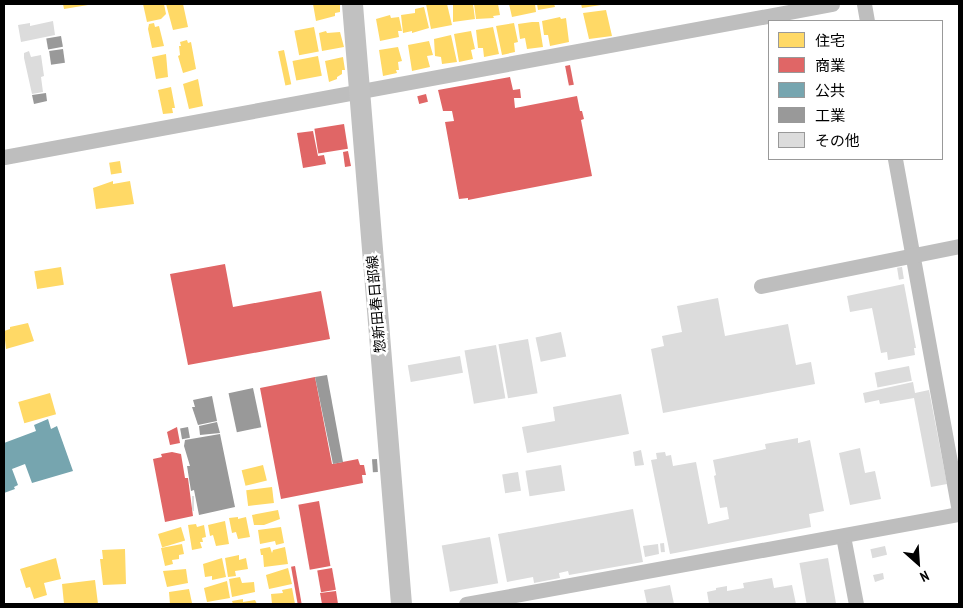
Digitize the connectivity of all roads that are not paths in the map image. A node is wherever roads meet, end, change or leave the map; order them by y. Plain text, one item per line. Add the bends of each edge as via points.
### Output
1 (352, 4) edge
2 (832, 4) edge
3 (864, 4) edge
4 (867, 20) edge
5 (359, 92) junction
6 (4, 157) edge
7 (895, 160) edge
8 (959, 246) edge
9 (914, 255) junction
10 (761, 286) dead end
11 (959, 512) edge
12 (843, 536) junction
13 (401, 604) edge
14 (466, 604) edge
15 (856, 604) edge

1 - 5 main road, 惣新田春日部線
2 - 5 street
3 - 4 street
5 - 6 street
5 - 13 main road, 惣新田春日部線
7 - 9 street
8 - 9 street
9 - 10 street
9 - 11 street
11 - 12 street
12 - 14 street
12 - 15 street

